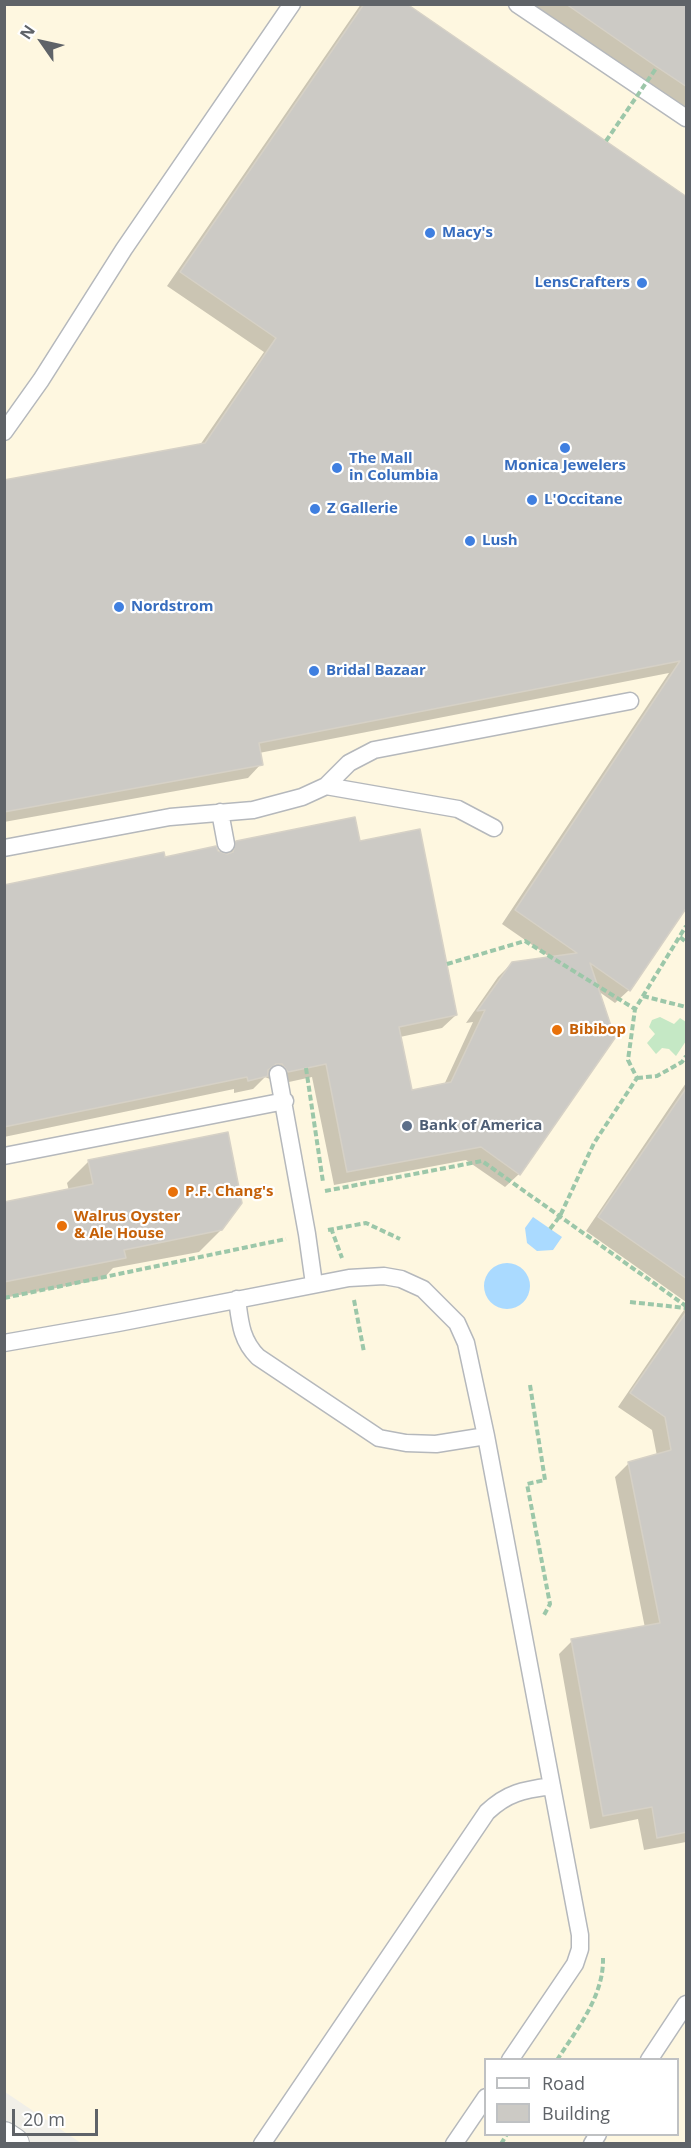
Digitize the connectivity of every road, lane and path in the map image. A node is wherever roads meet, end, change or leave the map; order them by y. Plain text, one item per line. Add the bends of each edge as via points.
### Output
1 (292, 4) edge
2 (517, 4) edge
3 (657, 67) dead end
4 (687, 118) edge
5 (606, 141) dead end
6 (4, 432) edge
7 (630, 701) dead end
8 (326, 786) junction
9 (220, 812) junction
10 (494, 828) dead end
11 (226, 844) dead end
12 (4, 848) edge
13 (687, 926) edge
14 (680, 937) junction
15 (687, 942) edge
16 (447, 964) dead end
17 (643, 996) junction
18 (687, 1007) edge
19 (635, 1009) junction
20 (687, 1056) edge
21 (306, 1068) dead end
22 (278, 1074) dead end
23 (637, 1078) junction
24 (285, 1101) junction
25 (4, 1156) edge
26 (325, 1191) junction
27 (326, 1201) dead end
28 (560, 1216) junction
29 (330, 1220) dead end
30 (550, 1229) dead end
31 (332, 1230) junction
32 (307, 1234) junction
33 (400, 1239) dead end
34 (349, 1278) junction
35 (314, 1284) junction
36 (4, 1298) edge
37 (237, 1299) junction
38 (630, 1302) dead end
39 (687, 1307) edge
40 (4, 1343) edge
41 (364, 1352) dead end
42 (486, 1436) junction
43 (552, 1786) junction
44 (687, 2004) edge
45 (511, 2058) edge
46 (650, 2058) edge
47 (484, 2100) edge
48 (4, 2138) edge
49 (13, 2144) edge
50 (262, 2144) edge
51 (454, 2144) edge

1 - 6 lane
2 - 4 lane
3 - 5 path, bridge
7 - 8 lane via 374,750 349,763
8 - 9 lane via 253,810
8 - 10 lane via 458,809
9 - 11 lane
9 - 12 lane via 170,817
13 - 14 path
14 - 15 path
14 - 17 path
16 - 19 path via 525,940
17 - 18 path
17 - 19 path
19 - 23 path via 628,1060
20 - 23 path via 657,1077
21 - 26 path
22 - 24 lane
23 - 28 path via 594,1143
24 - 25 lane
24 - 32 lane
26 - 27 path
26 - 28 path via 482,1161
28 - 30 path
28 - 39 path
29 - 31 path
31 - 32 path
31 - 33 path via 366,1223
31 - 34 path
32 - 35 lane
32 - 36 path
34 - 35 lane
34 - 41 path
34 - 42 lane via 401,1279 423,1289 457,1323 466,1343
35 - 37 lane
37 - 40 lane
37 - 42 lane via 242,1335 254,1353 380,1438 435,1444
38 - 39 path
42 - 43 lane
43 - 45 lane via 580,1949 575,1964
43 - 50 lane via 520,1790 498,1801 487,1812
44 - 46 lane
47 - 51 lane
48 - 49 street

